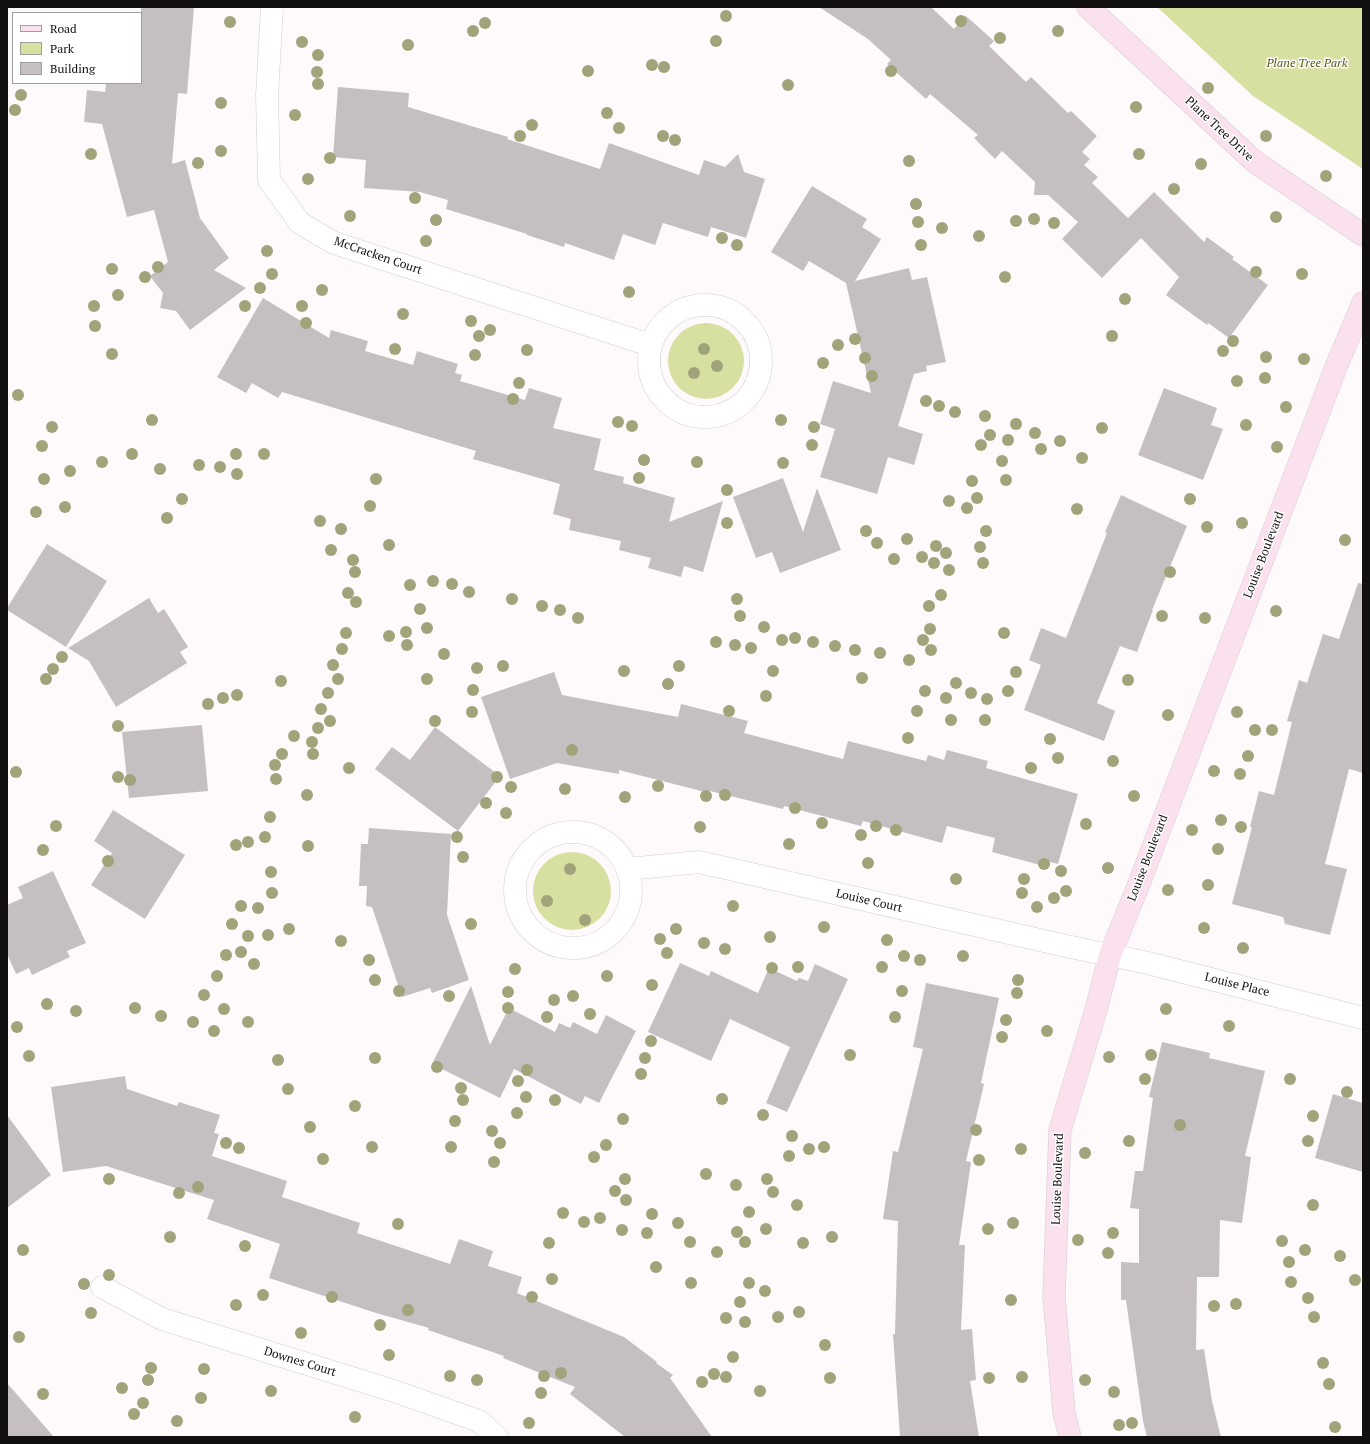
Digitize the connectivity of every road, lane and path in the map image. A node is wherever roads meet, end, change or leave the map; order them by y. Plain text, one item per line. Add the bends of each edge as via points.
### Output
1 (272, 7) edge
2 (1088, 7) edge
3 (1363, 234) edge
4 (1363, 303) edge
5 (650, 345) junction
6 (628, 870) junction
7 (1110, 955) junction
8 (1363, 1018) edge
9 (102, 1288) dead end
10 (497, 1437) edge
11 (1070, 1437) edge

1 - 5 street, McCracken Court via 267,96 268,180 300,223 334,242
2 - 3 street, Plane Tree Drive via 1255,162
4 - 7 street, Louise Boulevard via 1336,367
5 - 5 street via 652,381 661,397 675,409 692,416 710,417 728,412 743,402 754,388 760,370 760,351 754,334 742,319 726,309 708,304 689,307 672,315 659,328
6 - 6 street via 618,853 598,837 586,832 566,831 547,836 532,848 520,864 514,882 515,902 522,920 534,934 551,944 570,949 589,946 606,938 620,925 629,908 631,889
6 - 7 street, Louise Court via 699,862
7 - 8 street, Louise Place
7 - 11 street, Louise Boulevard via 1060,1130 1054,1297 1064,1413
9 - 10 street, Downes Court via 162,1319 394,1391 479,1421

